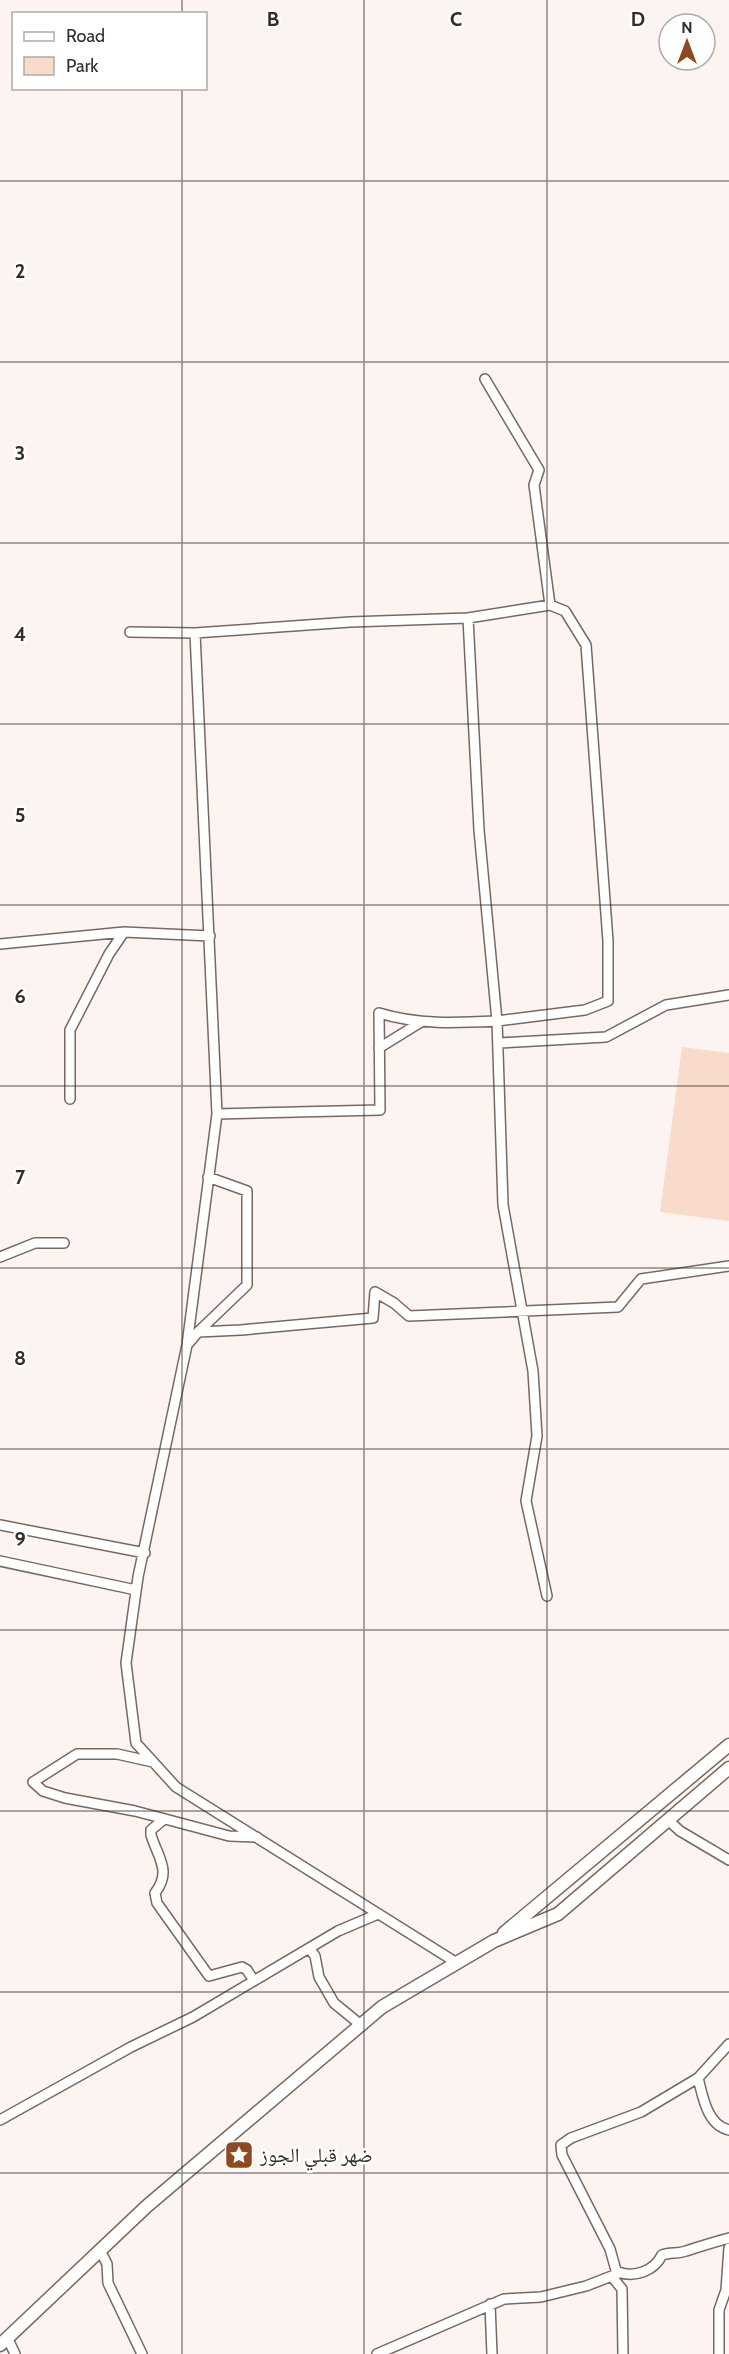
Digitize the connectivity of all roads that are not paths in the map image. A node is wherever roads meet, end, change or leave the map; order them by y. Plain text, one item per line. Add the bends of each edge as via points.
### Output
1 (484, 379) dead end
2 (550, 605) junction
3 (468, 618) junction
4 (130, 632) dead end
5 (195, 633) junction
6 (124, 932) junction
7 (210, 936) junction
8 (0, 944) edge
9 (729, 995) edge
10 (497, 1021) junction
11 (421, 1022) junction
12 (499, 1043) junction
13 (379, 1048) junction
14 (70, 1099) dead end
15 (217, 1114) junction
16 (208, 1177) junction
17 (64, 1243) dead end
18 (0, 1257) edge
19 (729, 1266) edge
20 (524, 1313) junction
21 (198, 1332) junction
22 (187, 1345) junction
23 (0, 1525) edge
24 (145, 1553) junction
25 (0, 1562) edge
26 (136, 1590) junction
27 (547, 1596) dead end
28 (729, 1745) edge
29 (153, 1762) junction
30 (729, 1768) edge
31 (163, 1820) junction
32 (668, 1820) junction
33 (257, 1837) junction
34 (729, 1860) edge
35 (378, 1914) junction
36 (494, 1941) junction
37 (309, 1948) junction
38 (457, 1963) junction
39 (254, 1981) junction
40 (362, 2025) junction
41 (729, 2044) edge
42 (698, 2078) junction
43 (0, 2120) edge
44 (729, 2130) edge
45 (729, 2238) edge
46 (729, 2248) edge
47 (101, 2252) junction
48 (615, 2275) junction
49 (490, 2304) junction
50 (4, 2342) edge
51 (15, 2354) edge
52 (142, 2354) edge
53 (377, 2354) edge
54 (492, 2354) edge
55 (623, 2354) edge
56 (719, 2354) edge

1 - 2 street via 539,470 534,485
2 - 3 street
2 - 10 street via 565,611 586,645 608,942 608,1001 585,1010
3 - 5 street
3 - 10 street via 479,830
4 - 5 street
5 - 7 street
6 - 7 street
6 - 8 street
6 - 14 street via 70,1030
7 - 15 street
9 - 12 street via 666,1005 606,1037
10 - 11 street
10 - 12 street
11 - 13 street
11 - 13 street via 379,1013
12 - 20 street via 503,1205
13 - 15 street via 380,1110
15 - 16 street
16 - 21 street via 247,1191 247,1285
16 - 22 street
17 - 18 street via 35,1243
19 - 20 street via 641,1279 618,1307
20 - 21 street via 409,1316 375,1293 373,1318
20 - 27 street via 537,1436 526,1501
21 - 22 street
22 - 24 street
23 - 24 street
24 - 26 street
25 - 26 street
26 - 29 street via 126,1663 136,1743
28 - 36 main road
29 - 31 street via 117,1754 77,1754 33,1782 53,1796
29 - 33 street via 176,1787
30 - 32 main road
31 - 33 street via 240,1838
31 - 39 street via 151,1835 163,1870 163,1884 155,1893 157,1903 209,1976 242,1967
32 - 34 street
32 - 36 main road via 558,1914
33 - 35 street
35 - 37 street
35 - 38 street
36 - 38 main road
37 - 39 street
37 - 40 street via 334,2003
38 - 40 main road via 382,2007
39 - 43 street
40 - 47 main road via 147,2206
41 - 42 street
42 - 44 street via 711,2118 716,2126
42 - 48 street via 641,2112 561,2145 562,2155 610,2248
45 - 48 street via 666,2253 652,2268 633,2275
46 - 56 street via 726,2290 719,2310
47 - 50 main road
47 - 52 street via 107,2264 108,2283
48 - 49 street via 541,2297 516,2296
48 - 55 street via 622,2289
49 - 53 street
49 - 54 street
50 - 51 street

